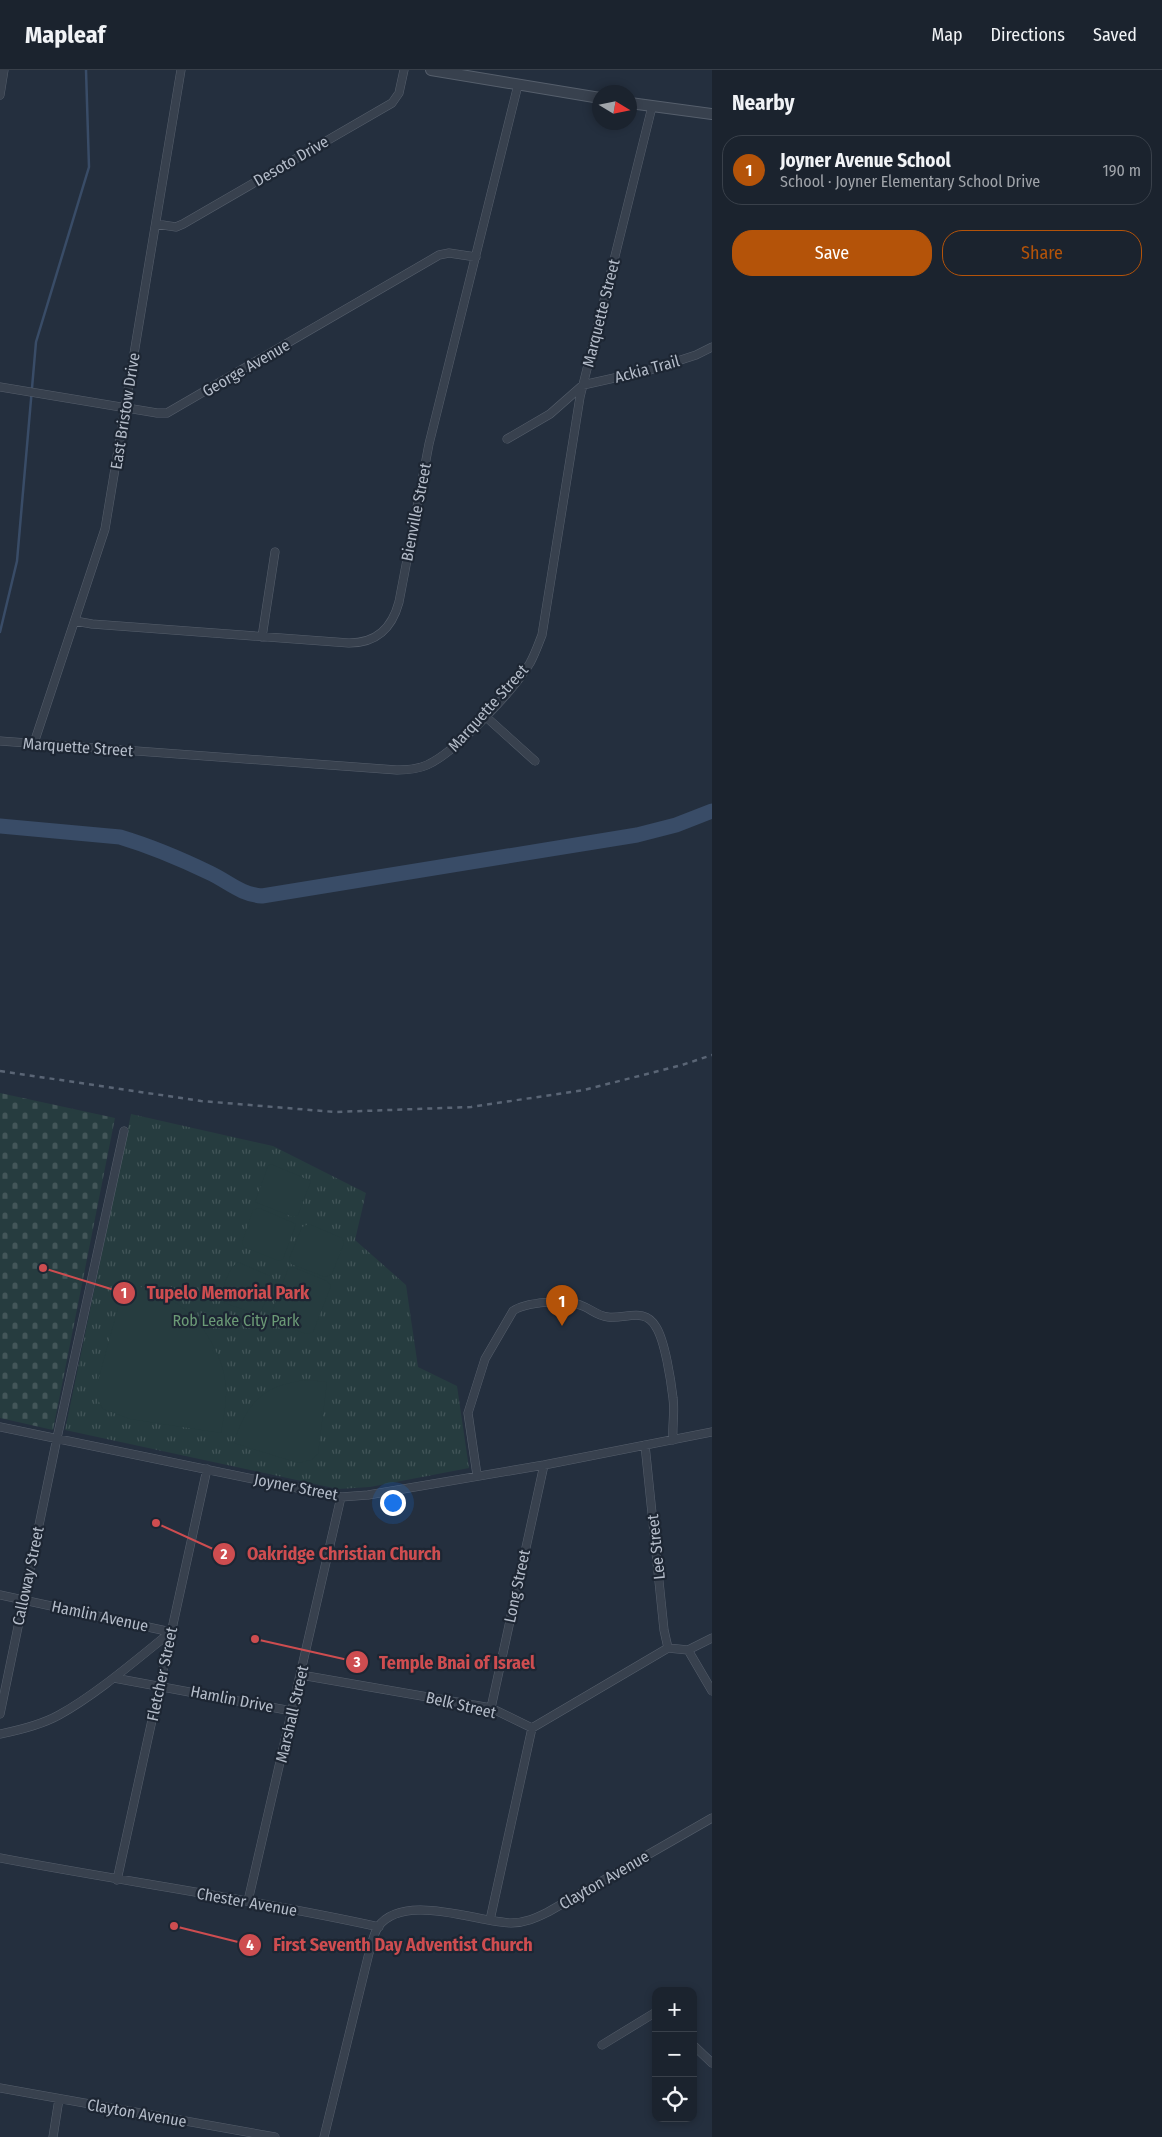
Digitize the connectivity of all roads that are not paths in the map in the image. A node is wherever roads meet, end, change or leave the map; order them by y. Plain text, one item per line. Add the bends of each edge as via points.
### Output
1 (4, 70) edge
2 (181, 70) edge
3 (404, 70) edge
4 (431, 70) edge
5 (518, 85) junction
6 (0, 95) edge
7 (592, 97) edge
8 (637, 104) edge
9 (652, 107) junction
10 (712, 114) edge
11 (156, 224) junction
12 (476, 257) junction
13 (712, 347) edge
14 (583, 385) junction
15 (0, 387) edge
16 (126, 408) junction
17 (507, 439) dead end
18 (275, 552) dead end
19 (75, 621) junction
20 (262, 637) junction
21 (485, 716) junction
22 (0, 741) edge
23 (34, 743) junction
24 (534, 761) dead end
25 (124, 1131) dead end
26 (0, 1427) edge
27 (712, 1432) edge
28 (57, 1438) junction
29 (673, 1440) junction
30 (645, 1445) junction
31 (544, 1465) junction
32 (207, 1469) junction
33 (477, 1475) junction
34 (341, 1497) junction
35 (0, 1595) edge
36 (23, 1600) junction
37 (171, 1632) junction
38 (712, 1638) edge
39 (668, 1648) junction
40 (688, 1650) junction
41 (301, 1675) junction
42 (114, 1678) junction
43 (160, 1685) junction
44 (712, 1691) edge
45 (491, 1708) junction
46 (292, 1711) junction
47 (0, 1714) edge
48 (532, 1728) junction
49 (0, 1734) edge
50 (712, 1818) edge
51 (0, 1858) edge
52 (117, 1880) junction
53 (248, 1901) junction
54 (490, 1920) junction
55 (379, 1927) junction
56 (652, 2014) edge
57 (602, 2045) dead end
58 (697, 2049) edge
59 (712, 2063) edge
60 (0, 2088) edge
61 (59, 2100) junction
62 (53, 2137) edge
63 (274, 2137) edge
64 (324, 2137) edge

1 - 6 street
2 - 11 street, East Bristow Drive
3 - 11 street, Desoto Drive via 399,93 392,103 183,224
4 - 5 street
5 - 7 street
5 - 12 street, Bienville Street
8 - 9 street
9 - 10 street
9 - 14 street, Marquette Street
11 - 16 street, East Bristow Drive
12 - 16 street, George Avenue via 449,253 439,255 167,413
12 - 20 street, Bienville Street via 429,444 399,602 392,620 382,633 359,643
13 - 14 street, Ackia Trail via 650,370
14 - 17 street, Ackia Trail via 550,414
14 - 21 street, Marquette Street via 542,635 523,672
15 - 16 street, George Avenue
16 - 19 street, East Bristow Drive via 105,529
18 - 20 street
19 - 20 street, Bienville Street
19 - 23 street, East Bristow Drive
21 - 23 street, Marquette Street via 446,754 426,766 407,770
21 - 24 street
22 - 23 street, Marquette Street
25 - 28 street, Calloway Street
26 - 28 street, Joyner Street
27 - 29 street, Joyner Street
28 - 32 street, Joyner Street
28 - 36 street, Calloway Street
29 - 30 street, Joyner Street
29 - 33 street via 673,1398 656,1325 639,1315 608,1318 580,1304 566,1302 520,1306 485,1359 468,1413
30 - 31 street, Joyner Street
30 - 39 street, Lee Street
31 - 33 street, Joyner Street
31 - 45 street, Long Street
32 - 34 street, Joyner Street
32 - 37 street, Fletcher Street
33 - 34 street, Joyner Street
34 - 41 street, Marshall Street
35 - 36 street, Hamlin Avenue
36 - 37 street, Hamlin Avenue
36 - 47 street, Calloway Street
37 - 42 street
37 - 43 street, Fletcher Street
38 - 40 street
39 - 40 street
39 - 48 street
40 - 44 street
41 - 45 street, Belk Street
41 - 46 street, Marshall Street
42 - 43 street, Hamlin Drive
42 - 49 street via 59,1716
43 - 46 street, Hamlin Drive
43 - 52 street, Fletcher Street
45 - 48 street, Belk Street
46 - 53 street, Marshall Street
48 - 54 street
50 - 54 street, Clayton Avenue via 539,1917 520,1922
51 - 52 street, Chester Avenue
52 - 53 street, Chester Avenue
53 - 55 street, Chester Avenue
54 - 55 street via 410,1910 390,1917
55 - 64 street via 369,1953
56 - 57 street
58 - 59 street
60 - 61 street, Clayton Avenue
61 - 62 street
61 - 63 street, Clayton Avenue

